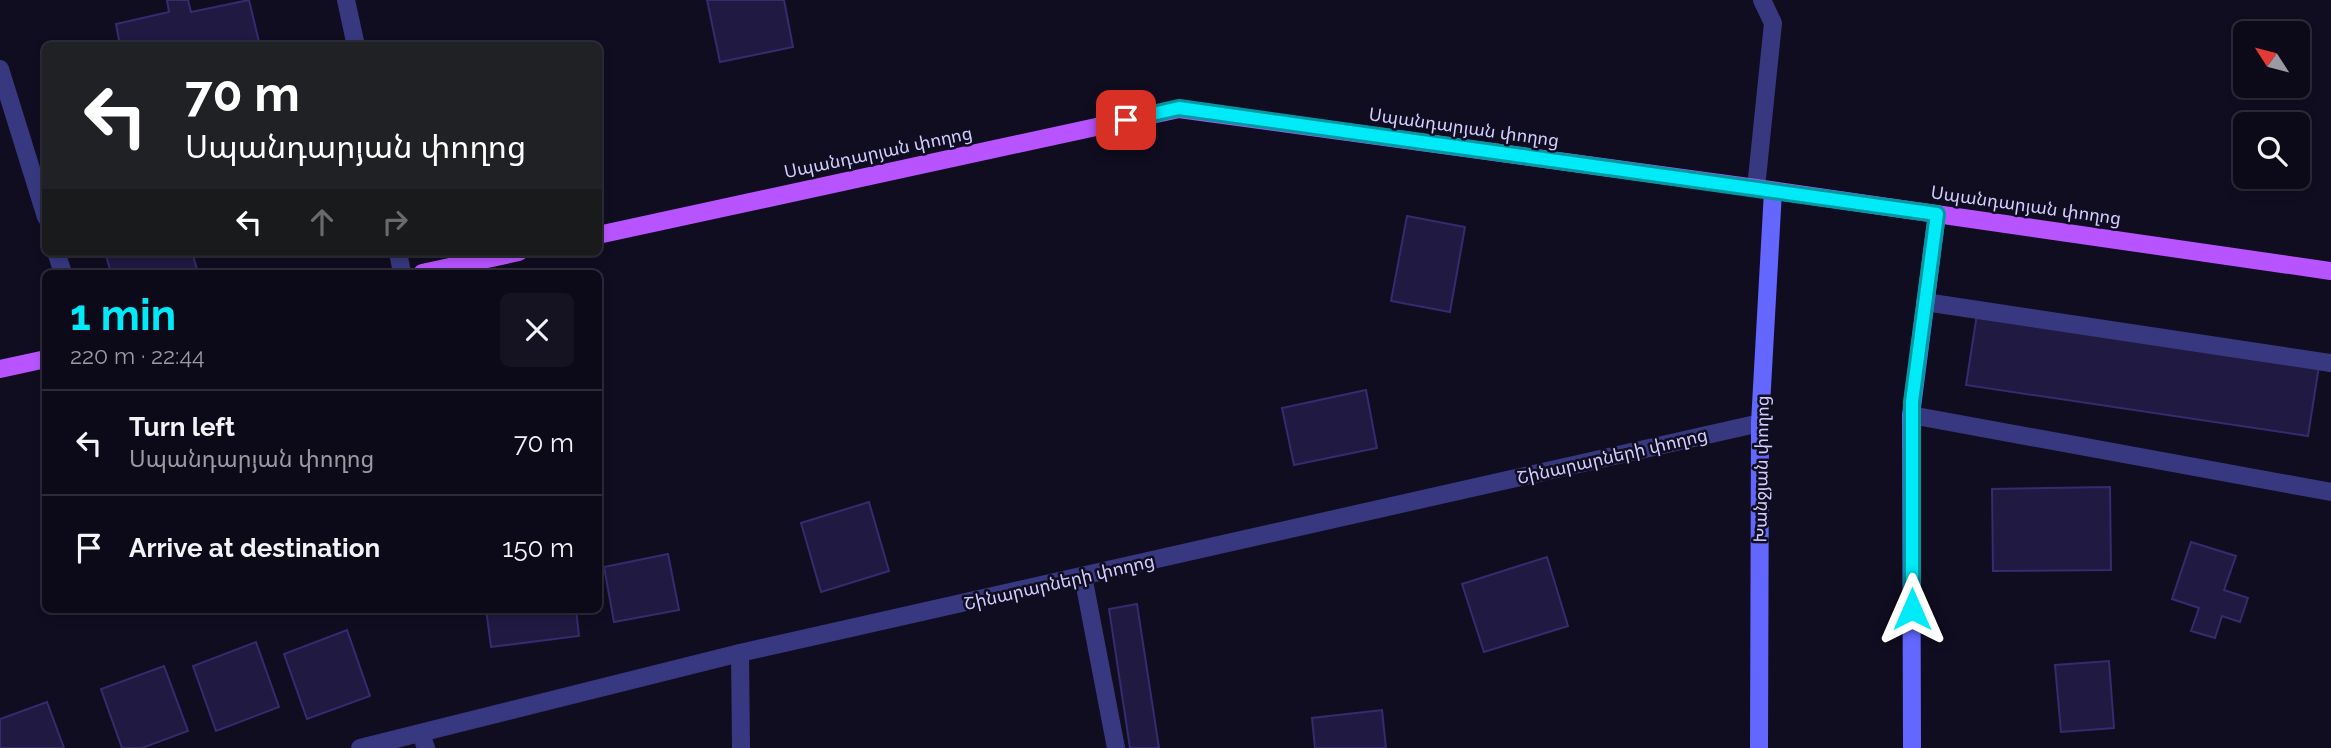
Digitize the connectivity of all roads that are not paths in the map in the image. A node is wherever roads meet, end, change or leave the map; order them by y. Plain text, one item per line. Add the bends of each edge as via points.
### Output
1 (346, 0) edge
2 (1762, 0) edge
3 (355, 42) edge
4 (0, 69) edge
5 (1765, 189) junction
6 (42, 204) edge
7 (1937, 214) junction
8 (602, 234) edge
9 (501, 256) edge
10 (436, 270) edge
11 (2331, 271) edge
12 (1925, 302) junction
13 (42, 360) edge
14 (2331, 363) edge
15 (0, 369) edge
16 (1911, 415) junction
17 (1760, 422) junction
18 (2331, 492) edge
19 (1083, 576) junction
20 (740, 653) junction
21 (423, 741) edge
22 (359, 748) edge
23 (741, 748) edge
24 (1116, 748) edge
25 (1759, 748) edge
26 (1912, 748) edge

1 - 3 street
2 - 5 street via 1773,23
4 - 6 street
5 - 7 main road, Սպանդարյան փողոց
5 - 8 main road, Սպանդարյան փողոց via 1179,108
5 - 17 street, Խանջյան փողոց
7 - 11 main road, Սպանդարյան փողոց
7 - 12 street
9 - 10 main road
12 - 14 street
12 - 16 street
13 - 15 main road
16 - 18 street
16 - 26 street
17 - 19 street, Շինարարների փողոց
17 - 25 street, Խանջյան փողոց
19 - 20 street, Շինարարների փողոց
19 - 24 street
20 - 21 street, Շինարարների փողոց
20 - 23 street
21 - 22 street, Շինարարների փողոց

